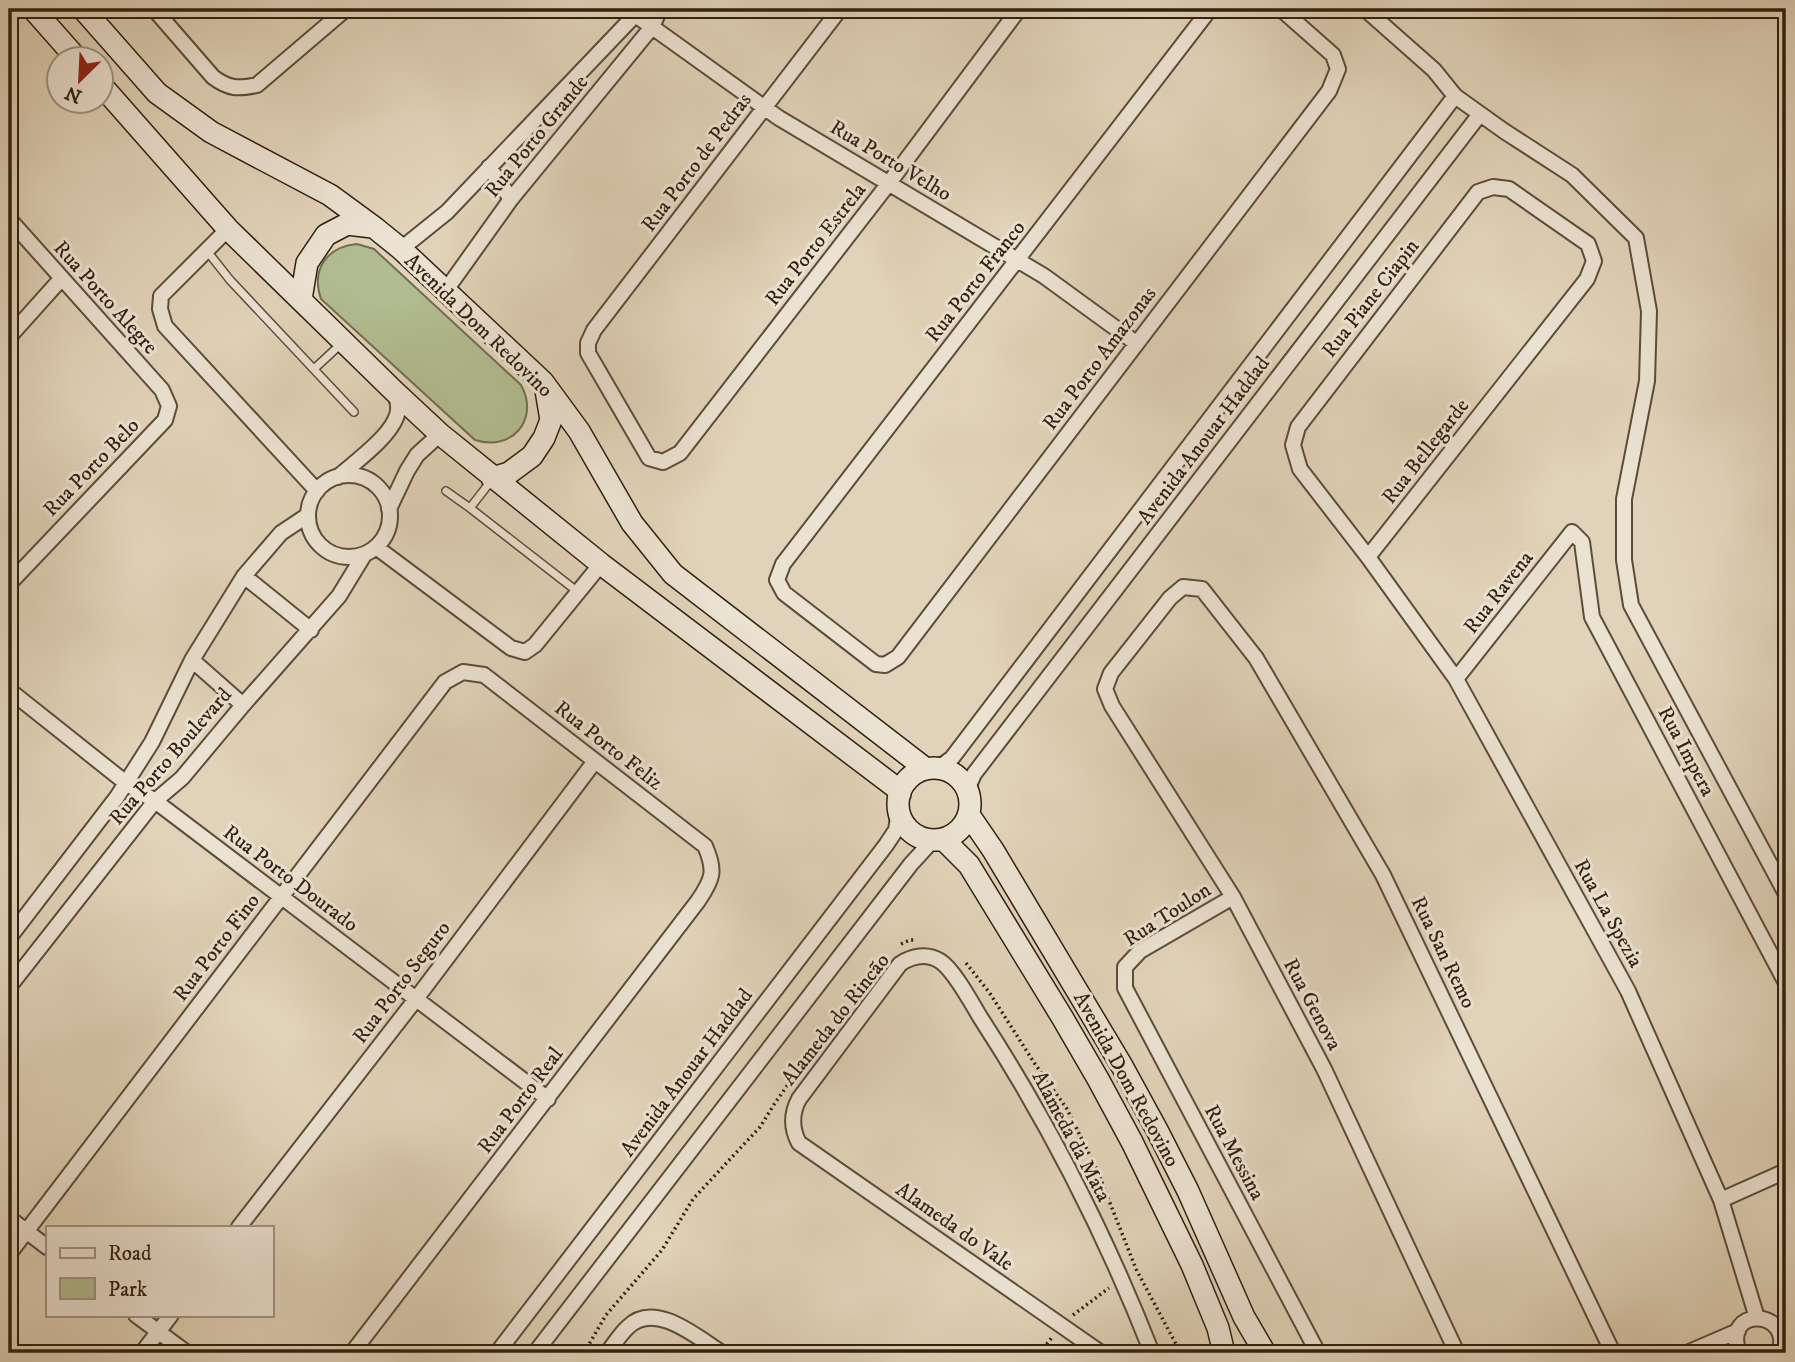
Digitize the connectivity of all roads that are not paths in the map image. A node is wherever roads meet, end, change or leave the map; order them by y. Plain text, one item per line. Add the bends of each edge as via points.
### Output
1 (33, 9) edge
2 (83, 9) edge
3 (155, 9) edge
4 (346, 9) edge
5 (653, 9) edge
6 (660, 9) edge
7 (840, 9) edge
8 (1018, 9) edge
9 (1210, 9) edge
10 (1281, 9) edge
11 (1365, 9) edge
12 (631, 12) edge
13 (652, 27) junction
14 (66, 46) edge
15 (1455, 96) junction
16 (116, 102) edge
17 (764, 107) junction
18 (1480, 114) junction
19 (489, 166) junction
20 (889, 183) junction
21 (511, 199) junction
22 (9, 219) edge
23 (375, 228) junction
24 (228, 229) junction
25 (401, 249) junction
26 (207, 251) junction
27 (1017, 260) junction
28 (1594, 261) joint
29 (61, 279) junction
30 (446, 290) junction
31 (301, 299) junction
32 (9, 337) edge
33 (343, 342) junction
34 (1136, 343) junction
35 (314, 369) junction
36 (543, 382) junction
37 (396, 393) junction
38 (169, 406) joint
39 (354, 412) dead end
40 (440, 434) junction
41 (663, 463) joint
42 (338, 477) junction
43 (492, 478) junction
44 (317, 491) junction
45 (446, 491) dead end
46 (470, 508) junction
47 (389, 509) junction
48 (308, 515) junction
49 (1572, 532) joint
50 (370, 551) junction
51 (1368, 557) junction
52 (601, 564) junction
53 (244, 576) junction
54 (9, 584) edge
55 (1202, 589) joint
56 (578, 592) junction
57 (311, 630) junction
58 (192, 660) junction
59 (885, 665) joint
60 (463, 672) joint
61 (1456, 679) junction
62 (9, 690) edge
63 (243, 705) junction
64 (595, 761) junction
65 (931, 769) junction
66 (126, 783) junction
67 (155, 801) junction
68 (900, 803) junction
69 (969, 805) junction
70 (938, 839) junction
71 (712, 869) joint
72 (1786, 894) edge
73 (281, 897) junction
74 (1233, 897) junction
75 (9, 938) edge
76 (929, 957) joint
77 (1125, 967) joint
78 (1786, 983) edge
79 (9, 987) edge
80 (416, 999) junction
81 (548, 1099) junction
82 (793, 1126) joint
83 (1786, 1171) edge
84 (1721, 1200) junction
85 (9, 1218) edge
86 (240, 1226) edge
87 (26, 1231) junction
88 (46, 1246) edge
89 (9, 1254) edge
90 (137, 1316) edge
91 (170, 1316) edge
92 (1757, 1318) junction
93 (1738, 1331) junction
94 (158, 1332) junction
95 (142, 1353) edge
96 (187, 1353) edge
97 (352, 1353) edge
98 (497, 1353) edge
99 (536, 1353) edge
100 (607, 1353) edge
101 (722, 1353) edge
102 (1101, 1353) edge
103 (1152, 1353) edge
104 (1224, 1353) edge
105 (1265, 1353) edge
106 (1318, 1353) edge
107 (1457, 1353) edge
108 (1613, 1353) edge
109 (1687, 1353) edge
110 (1739, 1353) edge
111 (1779, 1353) edge

1 - 14 street
2 - 23 street, Avenida Dom Redovino via 157,93 211,132 330,195
3 - 4 street via 213,77 240,89 257,85
5 - 12 street, Rua Porto Grande
6 - 13 street, Rua Porto Grande
7 - 17 street, Rua Porto de Pedras
8 - 20 street, Rua Porto Estrela
9 - 27 street, Rua Porto Franco
10 - 34 street, Rua Porto Amazonas via 1333,55 1338,69 1329,91
11 - 15 street via 1434,70
12 - 13 street, Rua Porto Velho
12 - 19 street, Rua Porto Grande
13 - 17 street, Rua Porto Velho
13 - 21 street, Rua Porto Grande
15 - 18 street
15 - 65 street, Avenida Anouar Haddad via 952,758
16 - 24 street, Avenida Dom Redovino
17 - 20 street, Rua Porto Velho
17 - 41 street, Rua Porto de Pedras via 588,343 588,353 649,458
18 - 69 street, Avenida Anouar Haddad via 974,774
18 - 72 street via 1572,175 1636,238 1648,311 1647,381 1624,499 1624,559 1631,605
19 - 21 street
19 - 25 street, Rua Porto Grande via 447,212
20 - 27 street, Rua Porto Velho
20 - 41 street, Rua Porto Estrela via 680,453
21 - 30 street, Rua Porto Grande
22 - 29 street, Rua Porto Alegre
23 - 25 street, Avenida Dom Redovino
23 - 31 street via 347,224 326,235 307,263
24 - 26 street
24 - 31 street, Avenida Dom Redovino
25 - 30 street, Avenida Dom Redovino
26 - 35 lane
26 - 44 street via 161,296 166,326
27 - 34 street, Rua Porto Velho
27 - 59 street, Rua Porto Franco via 783,564 777,580 784,593 876,664
28 - 51 street, Rua Bellegarde via 1587,279
28 - 51 street, Rua Piane Ciapin via 1588,244 1509,190 1493,187 1478,192 1298,427 1293,445 1300,469
29 - 32 street
29 - 38 street, Rua Porto Alegre via 162,390
30 - 36 street, Avenida Dom Redovino
31 - 33 street, Avenida Dom Redovino
33 - 35 lane
33 - 37 street, Avenida Dom Redovino
34 - 59 street, Rua Porto Amazonas via 898,657
35 - 39 lane
36 - 43 street via 551,420 544,438 532,456 509,473
36 - 65 street, Avenida Dom Redovino via 579,431 632,523 673,574
37 - 40 street, Avenida Dom Redovino
37 - 42 street via 399,411 391,429
38 - 54 street, Rua Porto Belo via 164,420
40 - 43 street, Avenida Dom Redovino
40 - 47 street via 417,455
42 - 44 street
42 - 47 street via 364,478 384,496
43 - 46 lane
43 - 52 street, Avenida Dom Redovino
44 - 48 street
45 - 46 lane
46 - 56 lane
47 - 50 street via 385,536
48 - 50 street via 309,527 324,549 350,558
48 - 53 street, Rua Porto Boulevard via 281,533
49 - 61 street, Rua Ravena
49 - 78 street, Rua Impera via 1582,541 1592,617
50 - 56 street via 512,648 525,652
50 - 57 street, Rua Porto Boulevard
51 - 61 street, Rua La Spezia
52 - 56 street
52 - 68 street, Avenida Dom Redovino via 895,787
53 - 57 street
53 - 58 street, Rua Porto Boulevard
55 - 74 street, Rua Genova via 1183,587 1170,598 1111,673 1105,689
55 - 108 street, Rua San Remo via 1255,659 1383,874
57 - 63 street, Rua Porto Boulevard
58 - 63 street
58 - 66 street, Rua Porto Boulevard via 152,742
60 - 64 street, Rua Porto Feliz via 484,676
60 - 73 street, Rua Porto Fino via 445,682
61 - 84 street, Rua La Spezia via 1628,992
62 - 66 street, Rua Porto Dourado
63 - 67 street, Rua Porto Boulevard via 182,778
64 - 71 street, Rua Porto Feliz via 705,846
64 - 80 street, Rua Porto Seguro
65 - 68 street via 910,778
65 - 69 street, Avenida Dom Redovino via 960,780
66 - 67 street, Rua Porto Dourado
66 - 75 street, Rua Porto Boulevard
67 - 73 street, Rua Porto Dourado
67 - 79 street, Rua Porto Boulevard
68 - 70 street, Avenida Dom Redovino via 902,821 915,835
68 - 98 street, Avenida Anouar Haddad via 896,830 886,845
69 - 70 street via 959,830
69 - 105 street, Avenida Dom Redovino via 1157,1129
70 - 99 street via 911,864
70 - 104 street, Avenida Dom Redovino via 969,865 1098,1079 1192,1265
71 - 81 street, Rua Porto Real via 711,882 698,901
73 - 80 street, Rua Porto Dourado
73 - 87 street, Rua Porto Fino
74 - 77 street, Rua Toulon via 1140,951
74 - 107 street, Rua Genova via 1324,1069
76 - 82 street, Alameda do Rincão via 914,957 900,964 799,1098
76 - 103 street, Alameda da Mata via 950,972 1002,1051 1063,1159
77 - 106 street, Rua Messina via 1125,988
80 - 81 street, Rua Porto Dourado
80 - 86 street, Rua Porto Seguro
81 - 97 street, Rua Porto Real
82 - 102 street, Alameda do Vale via 799,1143
83 - 84 street
84 - 92 street, Rua La Spezia
85 - 87 street
87 - 88 street
87 - 89 street, Rua Porto Fino
90 - 94 street
91 - 94 street
92 - 93 street via 1746,1321
92 - 111 street via 1778,1328 1783,1339
93 - 109 street
93 - 110 street via 1735,1343
94 - 95 street
94 - 96 street
100 - 101 street via 628,1326 648,1318 666,1320

